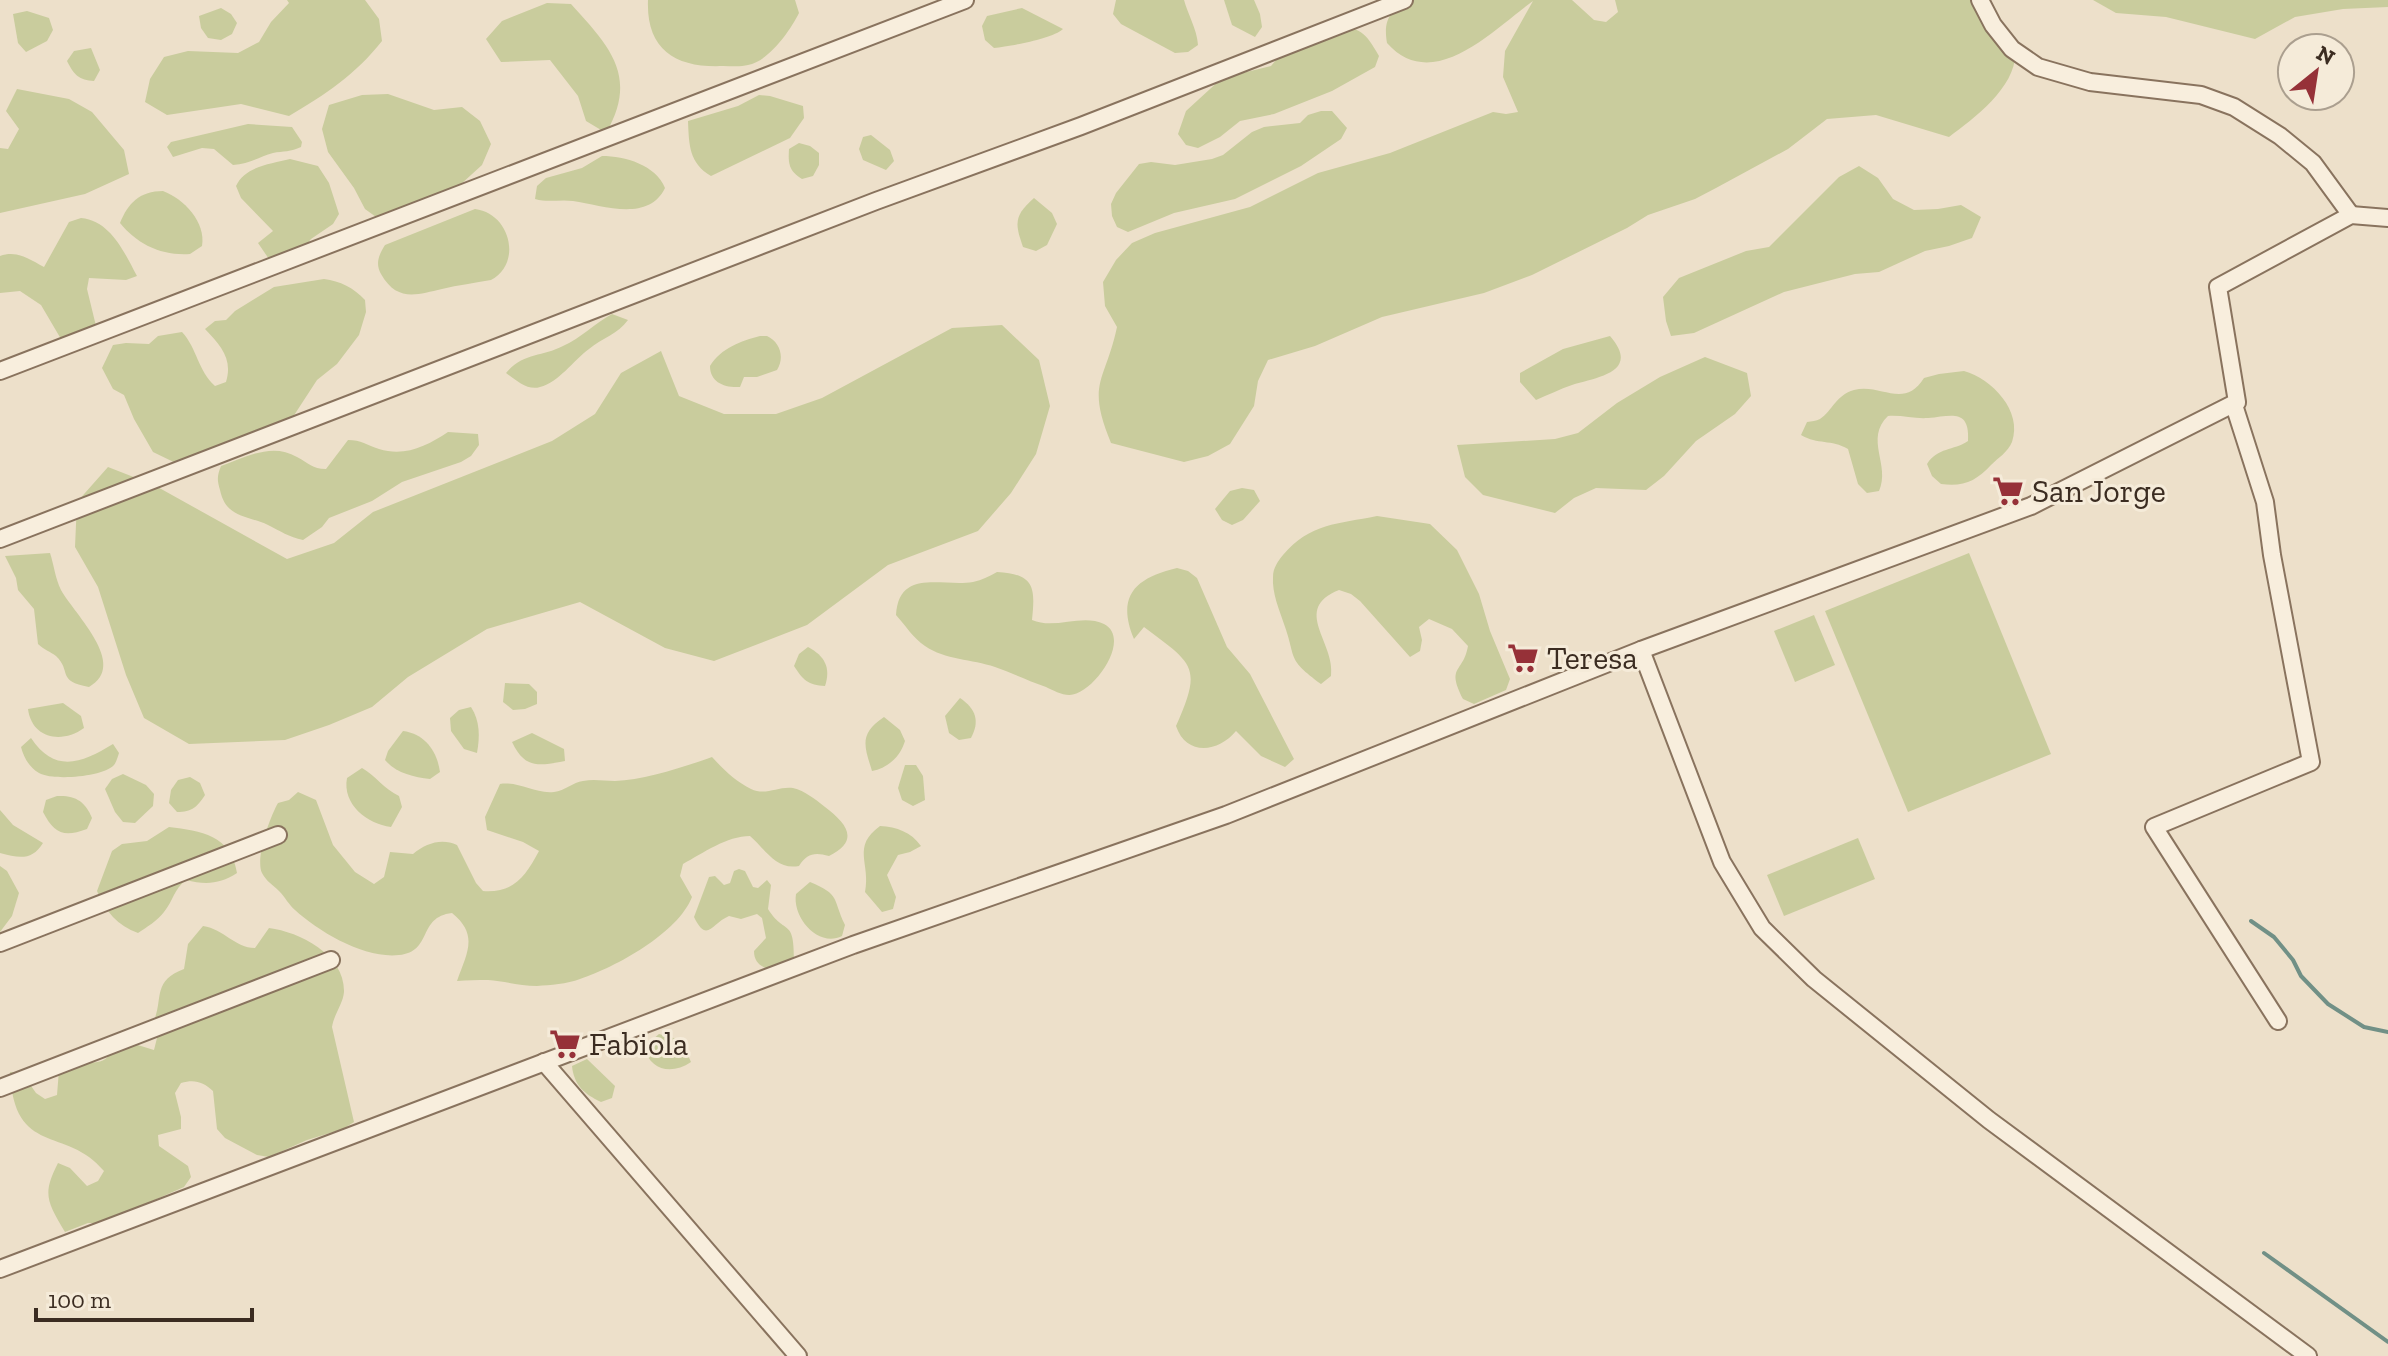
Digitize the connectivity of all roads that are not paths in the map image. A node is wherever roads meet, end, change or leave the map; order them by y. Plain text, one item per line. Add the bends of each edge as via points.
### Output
1 (965, 0) edge
2 (1404, 0) edge
3 (1980, 0) edge
4 (2351, 215) junction
5 (2388, 218) edge
6 (0, 371) edge
7 (2234, 405) junction
8 (0, 539) edge
9 (1641, 650) junction
10 (278, 835) dead end
11 (0, 943) edge
12 (331, 960) dead end
13 (2278, 1021) dead end
14 (544, 1062) junction
15 (0, 1088) edge
16 (0, 1269) edge
17 (798, 1356) edge
18 (2308, 1356) edge

1 - 6 street
2 - 8 street
3 - 4 street via 2012,49 2038,67 2090,82 2201,95 2234,107 2313,163
4 - 5 street
4 - 7 street via 2218,287 2238,399
7 - 9 street via 2031,506
7 - 13 street via 2261,484 2311,762 2154,827
9 - 14 street via 1226,815 853,945
9 - 18 street via 1722,862 1762,928 1814,979 1989,1120
10 - 11 street
12 - 15 street
14 - 16 street
14 - 17 street

